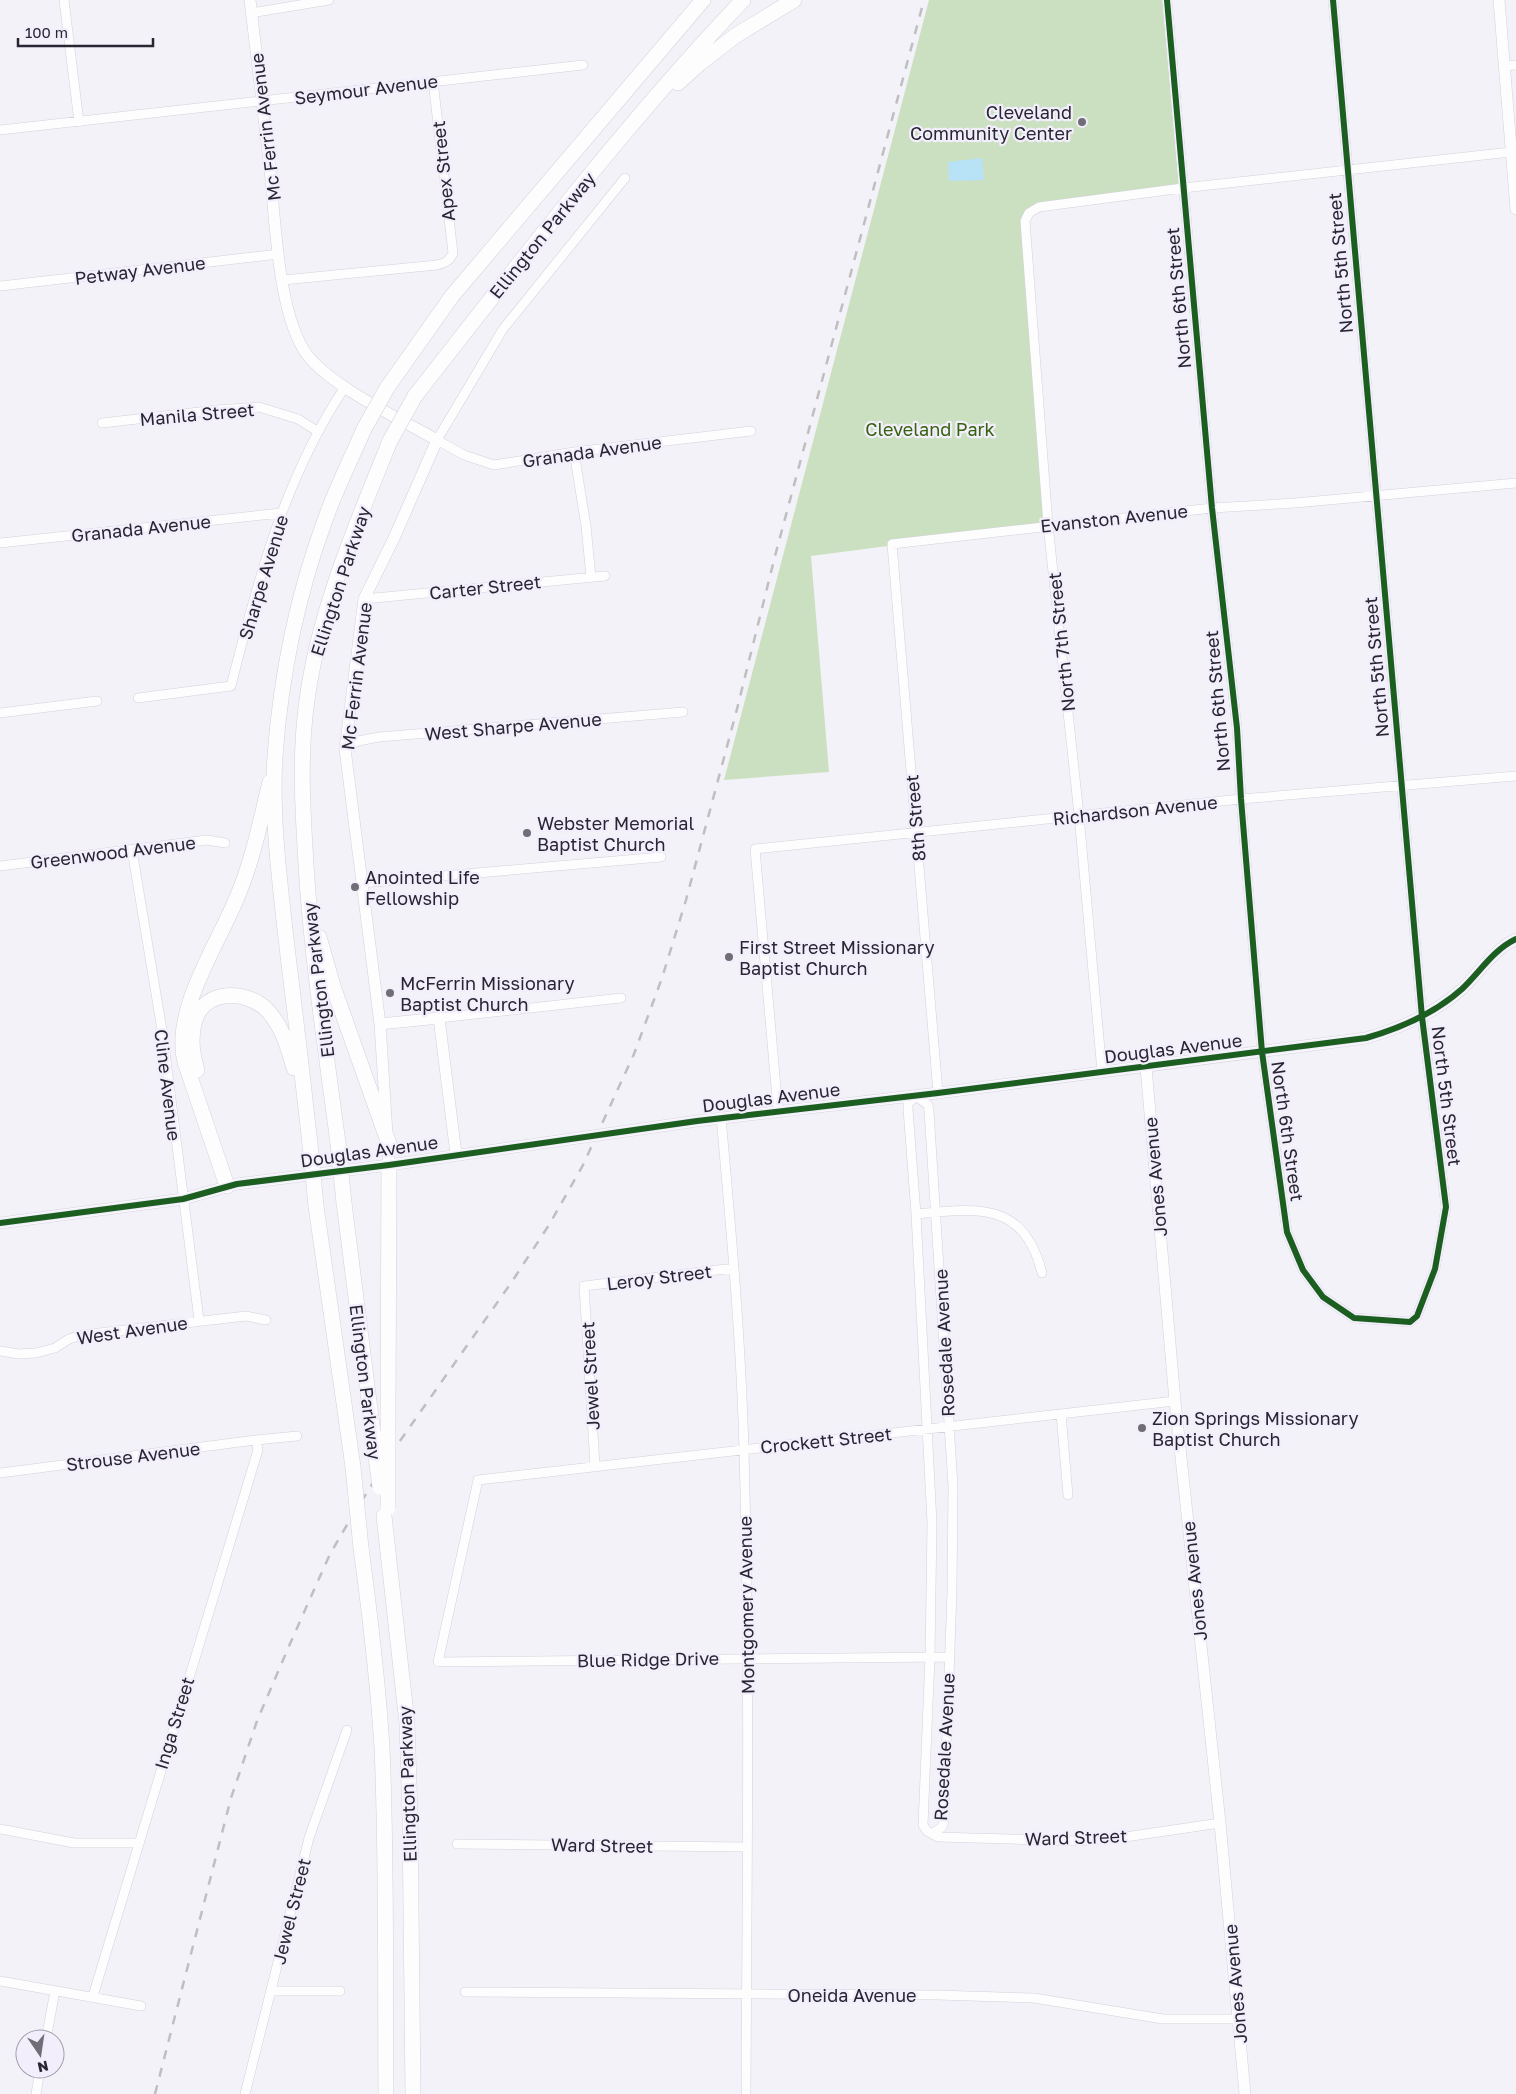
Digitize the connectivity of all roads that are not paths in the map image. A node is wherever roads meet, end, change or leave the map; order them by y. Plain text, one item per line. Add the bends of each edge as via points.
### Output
1 (64, 0) edge
2 (250, 0) edge
3 (329, 0) edge
4 (695, 0) edge
5 (703, 0) edge
6 (743, 0) edge
7 (794, 0) edge
8 (1167, 0) edge
9 (1333, 0) edge
10 (1499, 0) edge
11 (252, 13) junction
12 (668, 40) junction
13 (583, 65) dead end
14 (1510, 66) edge
15 (433, 81) junction
16 (262, 102) junction
17 (79, 122) junction
18 (635, 123) junction
19 (0, 130) edge
20 (1511, 152) junction
21 (1347, 169) junction
22 (625, 178) dead end
23 (1183, 188) junction
24 (1516, 209) edge
25 (279, 254) junction
26 (283, 280) junction
27 (0, 286) edge
28 (345, 387) junction
29 (102, 423) dead end
30 (318, 431) junction
31 (751, 431) dead end
32 (437, 440) junction
33 (574, 452) junction
34 (1516, 483) edge
35 (1376, 495) junction
36 (1212, 508) junction
37 (282, 513) junction
38 (1048, 525) junction
39 (0, 543) edge
40 (892, 544) joint
41 (605, 576) dead end
42 (591, 577) junction
43 (364, 599) junction
44 (138, 698) dead end
45 (97, 700) dead end
46 (683, 712) dead end
47 (0, 713) edge
48 (345, 749) junction
49 (275, 758) junction
50 (1516, 776) edge
51 (1402, 784) junction
52 (1241, 799) junction
53 (1079, 815) junction
54 (916, 832) junction
55 (226, 843) dead end
56 (132, 850) junction
57 (662, 857) dead end
58 (0, 866) edge
59 (362, 883) junction
60 (308, 898) junction
61 (1516, 939) edge
62 (621, 998) dead end
63 (1422, 1017) junction
64 (439, 1018) junction
65 (380, 1024) junction
66 (1262, 1052) junction
67 (1146, 1067) junction
68 (1102, 1072) junction
69 (938, 1093) junction
70 (916, 1096) junction
71 (778, 1110) junction
72 (307, 1117) junction
73 (721, 1117) junction
74 (389, 1144) junction
75 (456, 1154) junction
76 (389, 1165) junction
77 (232, 1185) junction
78 (183, 1199) junction
79 (936, 1212) junction
80 (916, 1214) junction
81 (0, 1223) edge
82 (734, 1268) junction
83 (1042, 1273) dead end
84 (584, 1286) joint
85 (199, 1320) junction
86 (266, 1320) dead end
87 (1410, 1322) joint
88 (0, 1351) edge
89 (1175, 1401) junction
90 (1061, 1414) junction
91 (948, 1428) junction
92 (928, 1430) junction
93 (297, 1436) dead end
94 (256, 1440) junction
95 (744, 1448) junction
96 (595, 1466) junction
97 (0, 1473) edge
98 (1068, 1495) dead end
99 (386, 1512) junction
100 (748, 1657) junction
101 (930, 1657) junction
102 (948, 1657) junction
103 (438, 1662) joint
104 (347, 1730) dead end
105 (1220, 1823) junction
106 (0, 1829) edge
107 (932, 1834) junction
108 (138, 1843) junction
109 (457, 1844) dead end
110 (747, 1847) junction
111 (0, 1980) edge
112 (55, 1991) junction
113 (271, 1991) junction
114 (340, 1991) dead end
115 (465, 1992) dead end
116 (746, 1994) junction
117 (93, 1996) junction
118 (140, 2006) dead end
119 (1238, 2019) junction
120 (48, 2029) edge
121 (38, 2079) edge
122 (36, 2094) edge
123 (245, 2094) edge
124 (386, 2094) edge
125 (413, 2094) edge
126 (746, 2094) edge
127 (1245, 2094) edge

1 - 17 street
2 - 11 street, Mc Ferrin Avenue
3 - 11 street
4 - 12 highway
5 - 12 highway, Ellington Parkway
6 - 18 highway, Ellington Parkway
7 - 18 highway via 699,64
8 - 23 street, North 6th Street
9 - 21 street, North 5th Street
10 - 14 street
11 - 16 street, Mc Ferrin Avenue
12 - 49 highway, Ellington Parkway, bridge via 452,296 387,388 364,429 325,519 307,575 289,650
13 - 15 street, Seymour Avenue
14 - 20 street
15 - 16 street, Seymour Avenue
15 - 26 street, Apex Street via 452,253 450,259 437,265
16 - 17 street, Seymour Avenue
16 - 25 street, Mc Ferrin Avenue
17 - 19 street, Seymour Avenue
18 - 60 highway, Ellington Parkway, bridge via 570,198 415,396 390,441 353,531 317,643 307,700 302,784
20 - 21 street
20 - 24 street
21 - 23 street
21 - 35 street, North 5th Street
22 - 32 street via 503,330
23 - 36 street, North 6th Street
23 - 38 street, North 7th Street via 1039,207 1029,213 1025,221
25 - 26 street, Mc Ferrin Avenue
25 - 27 street, Petway Avenue
26 - 28 street, Mc Ferrin Avenue via 295,332 308,355
28 - 30 street, Sharpe Avenue
28 - 32 street, Mc Ferrin Avenue
29 - 30 street, Manila Street via 259,407 298,419
30 - 37 street, Sharpe Avenue
31 - 33 street, Granada Avenue
32 - 33 street, Granada Avenue via 494,466
32 - 43 street, Mc Ferrin Avenue
33 - 42 street
34 - 35 street, Evanston Avenue
35 - 36 street, Evanston Avenue
35 - 51 street, North 5th Street
36 - 38 street, Evanston Avenue
36 - 52 street, North 6th Street via 1237,728
37 - 39 street, Granada Avenue
37 - 44 street, Sharpe Avenue via 253,600 231,686
38 - 40 street, Evanston Avenue
38 - 53 street, North 7th Street
40 - 54 street, 8th Street
41 - 42 street, Carter Street
42 - 43 street, Carter Street
43 - 48 street, Mc Ferrin Avenue
45 - 47 street
46 - 48 street, West Sharpe Avenue via 379,737 358,741
48 - 59 street, Mc Ferrin Avenue
49 - 72 highway, Ellington Parkway via 276,838 281,895
49 - 77 highway via 260,826 239,894 192,996 184,1029 184,1062
50 - 51 street, Richardson Avenue via 1483,774
51 - 52 street, Richardson Avenue
51 - 63 street, North 5th Street
52 - 53 street, Richardson Avenue
52 - 66 street, North 6th Street
53 - 54 street, Richardson Avenue
53 - 68 street, North 7th Street
54 - 69 street, 8th Street
54 - 71 street, Richardson Avenue via 755,849
55 - 56 street, Greenwood Avenue via 207,840
56 - 58 street, Greenwood Avenue
56 - 78 street, Cline Avenue via 163,1036
57 - 59 street
59 - 65 street, Mc Ferrin Avenue
60 - 74 highway via 333,986
60 - 99 highway, Ellington Parkway, bridge via 373,1433
61 - 63 street, Douglas Avenue via 1491,957 1444,1004
62 - 64 street
63 - 66 street, Douglas Avenue via 1366,1038
63 - 87 street, North 5th Street via 1446,1207 1435,1269 1417,1316
64 - 65 street
64 - 75 street
65 - 74 street, Mc Ferrin Avenue
66 - 67 street, Douglas Avenue
66 - 87 street, North 6th Street via 1287,1232 1303,1270 1323,1297 1354,1318
67 - 68 street, Douglas Avenue
67 - 89 street, Jones Avenue
68 - 69 street, Douglas Avenue
69 - 70 street, Douglas Avenue
70 - 71 street, Douglas Avenue
70 - 79 street, Rosedale Avenue via 928,1105
70 - 80 street, Rosedale Avenue via 908,1104
71 - 73 street, Douglas Avenue
72 - 77 highway via 288,1044 266,1009 240,995 227,995 203,1007 195,1019 193,1058
72 - 124 highway, Ellington Parkway, bridge via 375,1657 382,1748
73 - 75 street, Douglas Avenue
73 - 82 street, Montgomery Avenue
74 - 76 street, Mc Ferrin Avenue
75 - 76 street, Douglas Avenue
76 - 77 street, Douglas Avenue
76 - 99 highway, bridge
77 - 78 street, Douglas Avenue
78 - 81 street, Douglas Avenue
78 - 85 street, Cline Avenue
79 - 80 street
79 - 83 street via 986,1211 1006,1218 1019,1227 1033,1244
79 - 91 street, Rosedale Avenue
80 - 92 street, Rosedale Avenue
82 - 84 street, Leroy Street
82 - 95 street, Montgomery Avenue
84 - 96 street, Jewel Street
85 - 86 street, West Avenue via 246,1316
85 - 88 street, West Avenue via 82,1335 55,1348 36,1352
89 - 90 street, Crockett Street
89 - 105 street, Jones Avenue
90 - 91 street, Crockett Street
90 - 98 street
91 - 92 street, Crockett Street
91 - 102 street, Rosedale Avenue via 953,1531
92 - 95 street, Crockett Street
92 - 101 street, Rosedale Avenue via 932,1523
93 - 94 street, Strouse Avenue
94 - 97 street, Strouse Avenue
94 - 108 street, Inga Street via 258,1450
95 - 96 street, Crockett Street
95 - 100 street, Montgomery Avenue
96 - 103 street, Crockett Street via 478,1480
99 - 125 highway, Ellington Parkway via 407,1723
100 - 101 street, Blue Ridge Drive
100 - 103 street, Blue Ridge Drive
100 - 110 street, Montgomery Avenue
101 - 102 street, Blue Ridge Drive
101 - 107 street, Rosedale Avenue via 922,1822
102 - 107 street, Rosedale Avenue via 944,1821 942,1827
104 - 113 street, Jewel Street via 309,1838
105 - 107 street, Ward Street via 1076,1841 947,1838
105 - 119 street, Jones Avenue
106 - 108 street via 74,1843
108 - 117 street, Inga Street
109 - 110 street, Ward Street
110 - 116 street, Montgomery Avenue
111 - 112 street
112 - 117 street
112 - 120 street
113 - 114 street
113 - 123 street, Jewel Street
115 - 116 street, Oneida Avenue
116 - 119 street, Oneida Avenue via 1034,1998 1163,2019
116 - 126 street, Montgomery Avenue
117 - 118 street
119 - 127 street, Jones Avenue
121 - 122 street

